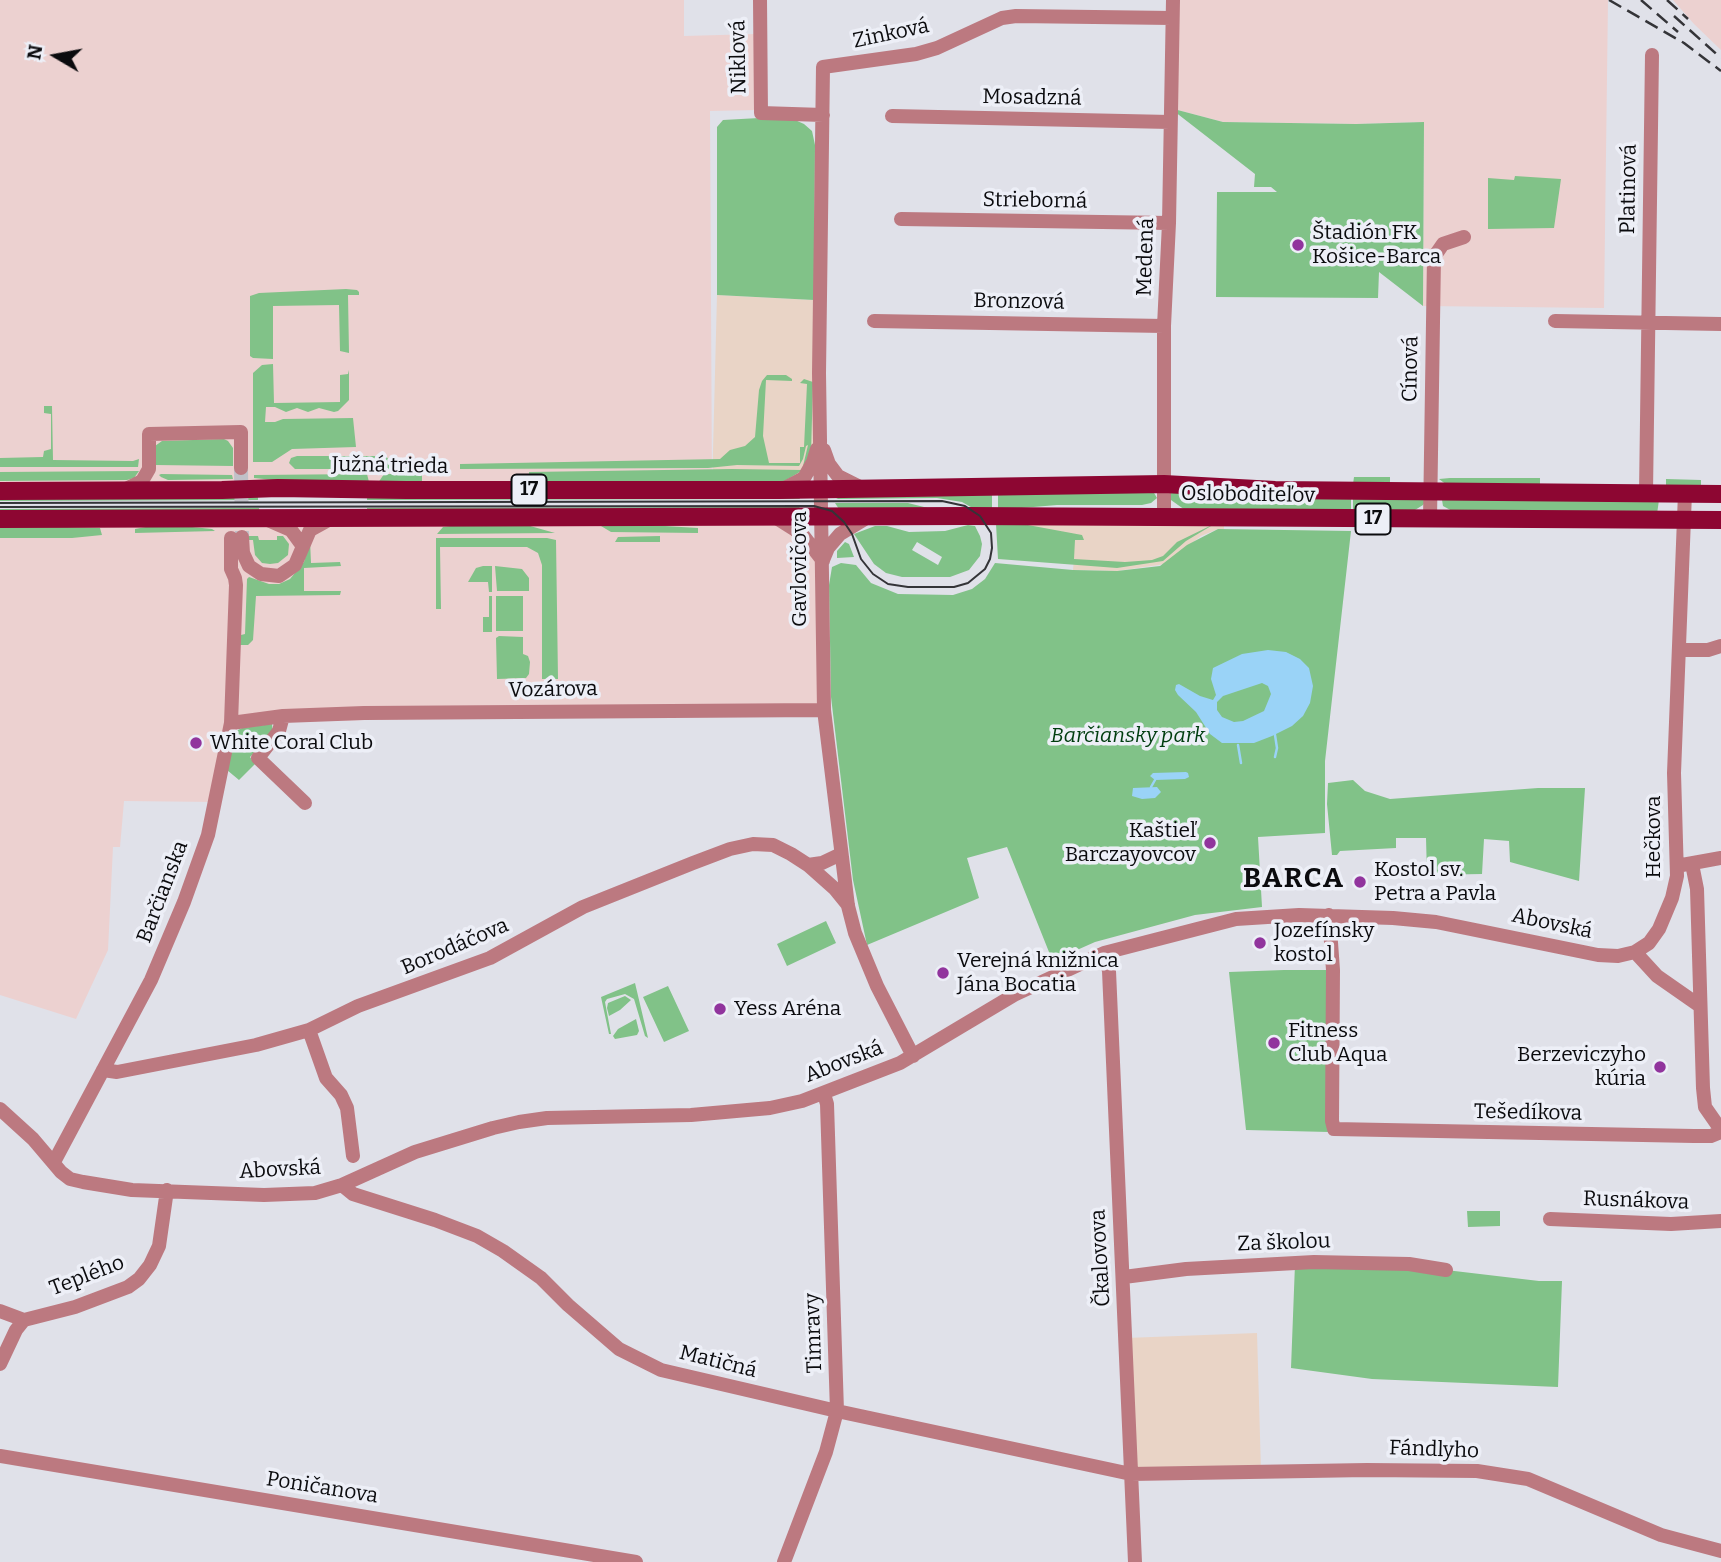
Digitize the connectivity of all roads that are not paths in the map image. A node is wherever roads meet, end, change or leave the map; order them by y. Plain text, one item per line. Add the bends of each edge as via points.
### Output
1 (760, 0) edge
2 (1173, 0) edge
3 (1172, 18) junction
4 (1652, 55) dead end
5 (823, 67) joint
6 (823, 115) junction
7 (892, 116) dead end
8 (1170, 122) junction
9 (901, 219) dead end
10 (1169, 223) junction
11 (1464, 237) dead end
12 (874, 321) dead end
13 (1555, 321) dead end
14 (1649, 323) junction
15 (1721, 324) edge
16 (1164, 326) junction
17 (820, 438) junction
18 (241, 468) tunnel mouth
19 (149, 469) junction
20 (1164, 484) junction
21 (860, 487) junction
22 (821, 488) junction
23 (779, 489) junction
24 (118, 491) junction
25 (187, 491) junction
26 (0, 492) edge
27 (1431, 492) junction
28 (1646, 493) junction
29 (1685, 493) junction
30 (1721, 494) edge
31 (773, 516) junction
32 (821, 516) junction
33 (869, 516) junction
34 (1164, 516) junction
35 (0, 519) edge
36 (265, 519) junction
37 (331, 519) junction
38 (1430, 519) junction
39 (1684, 520) junction
40 (1721, 520) edge
41 (302, 545) junction
42 (822, 561) junction
43 (1721, 646) edge
44 (1679, 650) junction
45 (824, 710) junction
46 (283, 716) junction
47 (231, 723) junction
48 (305, 803) dead end
49 (841, 855) junction
50 (1721, 858) edge
51 (808, 865) junction
52 (1684, 865) junction
53 (848, 906) junction
54 (1329, 915) junction
55 (1635, 952) junction
56 (1104, 953) junction
57 (1700, 1006) junction
58 (309, 1030) junction
59 (912, 1056) junction
60 (103, 1070) junction
61 (824, 1094) junction
62 (0, 1109) edge
63 (1721, 1131) edge
64 (354, 1156) dead end
65 (54, 1162) junction
66 (342, 1185) junction
67 (167, 1191) junction
68 (1550, 1219) dead end
69 (1721, 1221) edge
70 (1446, 1270) dead end
71 (1124, 1277) junction
72 (0, 1311) edge
73 (24, 1320) junction
74 (0, 1364) edge
75 (836, 1411) junction
76 (0, 1456) edge
77 (1131, 1474) junction
78 (1721, 1551) edge
79 (636, 1562) edge
80 (784, 1562) edge
81 (1135, 1562) edge

1 - 6 street, Niklová via 761,113
2 - 3 street, Medená
3 - 5 street, Zinková via 1016,16 916,54
3 - 8 street, Medená
4 - 14 street, Platinová
5 - 6 street, Gavlovičova
6 - 17 street, Gavlovičova
7 - 8 street, Mosadzná
8 - 10 street, Medená
9 - 10 street, Strieborná
10 - 16 street, Medená
11 - 27 street, Cínová via 1443,244 1434,257
12 - 16 street, Bronzová
13 - 14 street
14 - 15 street
14 - 28 street, Platinová
16 - 20 street, Medená
17 - 21 street via 835,473
17 - 22 street, Gavlovičova
17 - 23 street via 807,473 794,485
18 - 19 street via 241,432 149,434
19 - 24 street via 138,484
19 - 25 street via 157,480
20 - 21 main road, Osloboditeľov / 17
20 - 27 main road, Osloboditeľov / 17
20 - 34 street, Medená
21 - 22 main road, Osloboditeľov / 17
22 - 23 main road, Osloboditeľov / 17
22 - 32 street, Gavlovičova
23 - 25 main road, Južná trieda / 17
24 - 25 main road, Južná trieda / 17
24 - 26 main road, Južná trieda / 17
27 - 28 main road, Osloboditeľov / 17
27 - 38 street, Cínová
28 - 29 main road, Osloboditeľov / 17
29 - 30 main road, Osloboditeľov / 17
29 - 39 street, Hečkova
31 - 32 main road, Osloboditeľov / 17
31 - 37 main road, 17
31 - 42 street via 802,534
32 - 33 main road, Osloboditeľov / 17
32 - 42 street, Gavlovičova
33 - 34 main road, Osloboditeľov / 17
33 - 42 street via 841,534
34 - 38 main road, Osloboditeľov / 17
35 - 36 main road, 17
36 - 37 main road, 17
36 - 41 street via 290,530
37 - 41 street via 313,527
38 - 39 main road, Osloboditeľov / 17
39 - 40 main road, Osloboditeľov / 17
39 - 44 street, Hečkova
41 - 47 street, Barčianska via 290,570 279,576 266,575 246,562 236,538 231,569 236,585
42 - 45 street, Gavlovičova
43 - 44 street
44 - 52 street, Hečkova via 1674,773
45 - 46 street, Vozárova
45 - 49 street, Gavlovičova
46 - 47 street, Vozárova
46 - 48 street via 279,732 258,758
47 - 60 street, Barčianska via 208,835 184,902 151,980
49 - 51 street
49 - 53 street, Gavlovičova
50 - 52 street
51 - 53 street, Borodáčova
51 - 58 street, Borodáčova via 763,843 730,849 583,907 490,958 358,1006
52 - 55 street, Hečkova via 1659,929 1650,943
52 - 57 street via 1697,889
53 - 59 street, Gavlovičova via 864,957
54 - 55 street, Abovská via 1437,922 1607,956
54 - 56 street, Abovská via 1236,919
54 - 63 street, Tešedíkova via 1334,1129 1694,1136
55 - 57 street via 1657,976
56 - 59 street, Abovská via 1022,990
56 - 71 street, Čkalovova via 1109,971
57 - 63 street via 1705,1107
58 - 60 street, Borodáčova via 117,1072
58 - 64 street via 326,1078 347,1108
59 - 61 street, Abovská
60 - 65 street, Barčianska
61 - 66 street, Abovská via 757,1109 519,1122 415,1152
61 - 75 street, Timravy
62 - 65 street
65 - 67 street, Abovská via 70,1178 83,1182
66 - 67 street, Abovská via 288,1195
66 - 75 street, Matičná via 353,1194 435,1220 503,1251 640,1361 661,1370
67 - 73 street, Teplého via 159,1246 139,1279 75,1307
68 - 69 street, Rusnákova via 1671,1224
70 - 71 street, Za školou via 1409,1264 1314,1262
71 - 77 street, Čkalovova
72 - 73 street
73 - 74 street
75 - 77 street, Matičná
75 - 80 street, Timravy via 826,1451
76 - 79 street, Poničanova
77 - 78 street, Fándlyho via 1477,1471 1528,1479 1661,1535
77 - 81 street, Čkalovova

